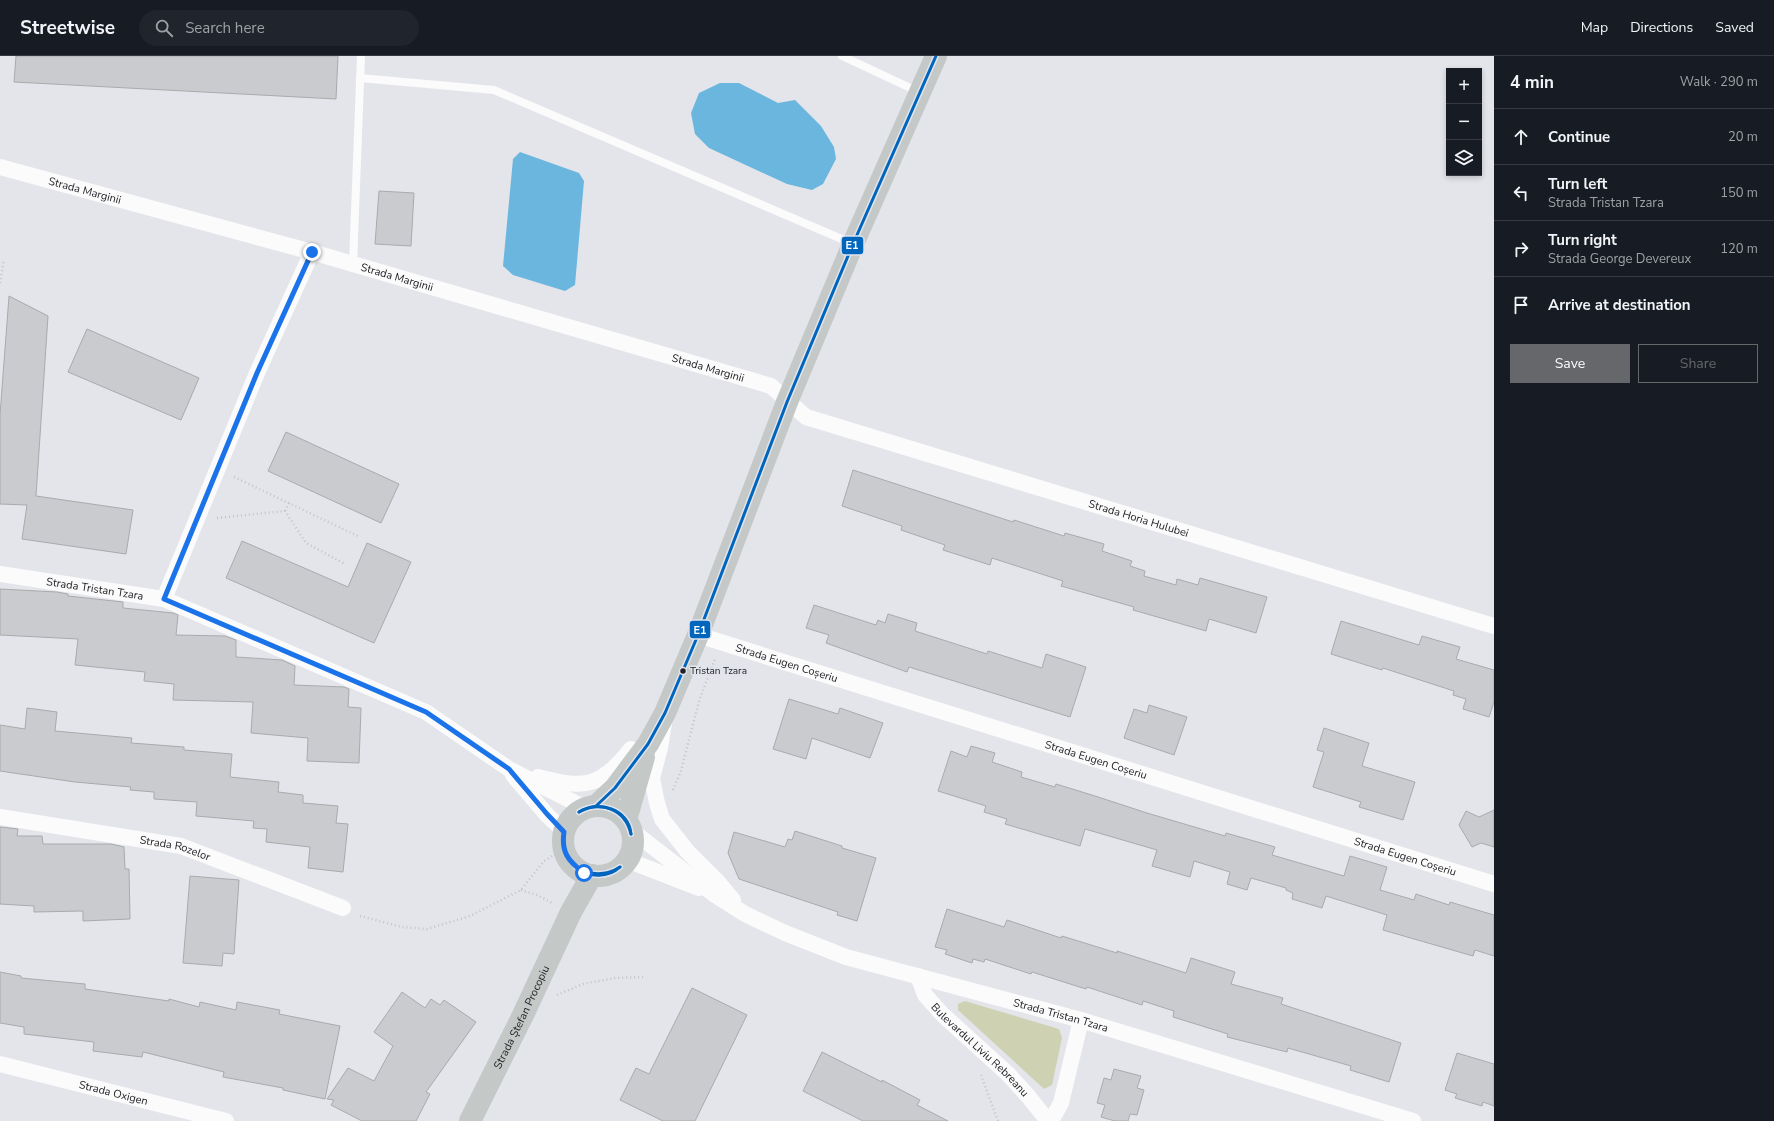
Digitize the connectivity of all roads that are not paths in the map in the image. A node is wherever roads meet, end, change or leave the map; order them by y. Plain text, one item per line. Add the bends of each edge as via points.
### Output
1 (361, 56) edge
2 (842, 56) edge
3 (936, 56) edge
4 (360, 78) junction
5 (919, 92) junction
6 (0, 167) edge
7 (853, 244) junction
8 (312, 252) junction
9 (353, 264) junction
10 (787, 402) junction
11 (0, 574) edge
12 (164, 599) junction
13 (1494, 626) edge
14 (698, 635) junction
15 (665, 713) junction
16 (648, 744) junction
17 (509, 769) junction
18 (591, 807) junction
19 (0, 817) edge
20 (629, 825) junction
21 (566, 848) junction
22 (627, 860) junction
23 (592, 875) junction
24 (1494, 884) edge
25 (715, 895) junction
26 (343, 908) road end
27 (570, 912) junction
28 (744, 914) junction
29 (918, 976) junction
30 (1081, 1020) junction
31 (0, 1064) edge
32 (226, 1121) edge
33 (470, 1121) edge
34 (1048, 1121) edge
35 (1051, 1121) edge
36 (1413, 1121) edge

1 - 4 lane
2 - 5 lane
3 - 5 street
4 - 7 lane via 494,90
4 - 9 lane
5 - 7 street
6 - 8 street, Strada Marginii
7 - 10 street
8 - 9 street, Strada Marginii
8 - 12 street via 257,373
9 - 10 street, Strada Marginii via 771,386
10 - 13 street, Strada Horia Hulubei via 806,417
10 - 14 street
11 - 12 street, Strada Tristan Tzara
12 - 17 street, Strada Tristan Tzara via 426,712
14 - 15 street
14 - 24 street, Strada Eugen Coșeriu
15 - 16 street
15 - 17 street, Strada Tristan Tzara via 617,767 600,779 583,784 564,784
15 - 28 street via 652,778 662,819
16 - 18 street via 615,788
16 - 20 street
17 - 18 street, Strada Tristan Tzara
17 - 21 street, Strada Tristan Tzara via 547,814
18 - 20 street via 608,807 618,812
18 - 21 street via 575,814 567,823
19 - 26 street, Strada Rozelor via 181,846
20 - 22 street via 632,846
20 - 25 street, Strada Tristan Tzara
21 - 23 street via 584,873
21 - 27 street, Strada Ștefan Procopiu
22 - 23 street via 611,873
22 - 25 street, Strada Tristan Tzara
23 - 27 street, Strada Ștefan Procopiu
25 - 28 street, Strada Tristan Tzara
27 - 33 street, Strada Ștefan Procopiu via 523,1015
28 - 29 street, Strada Tristan Tzara via 846,957
29 - 30 street, Strada Tristan Tzara
29 - 34 street, Bulevardul Liviu Rebreanu via 924,995 1008,1074
30 - 35 street via 1061,1103
30 - 36 street, Strada Tristan Tzara
31 - 32 street, Strada Oxigen

